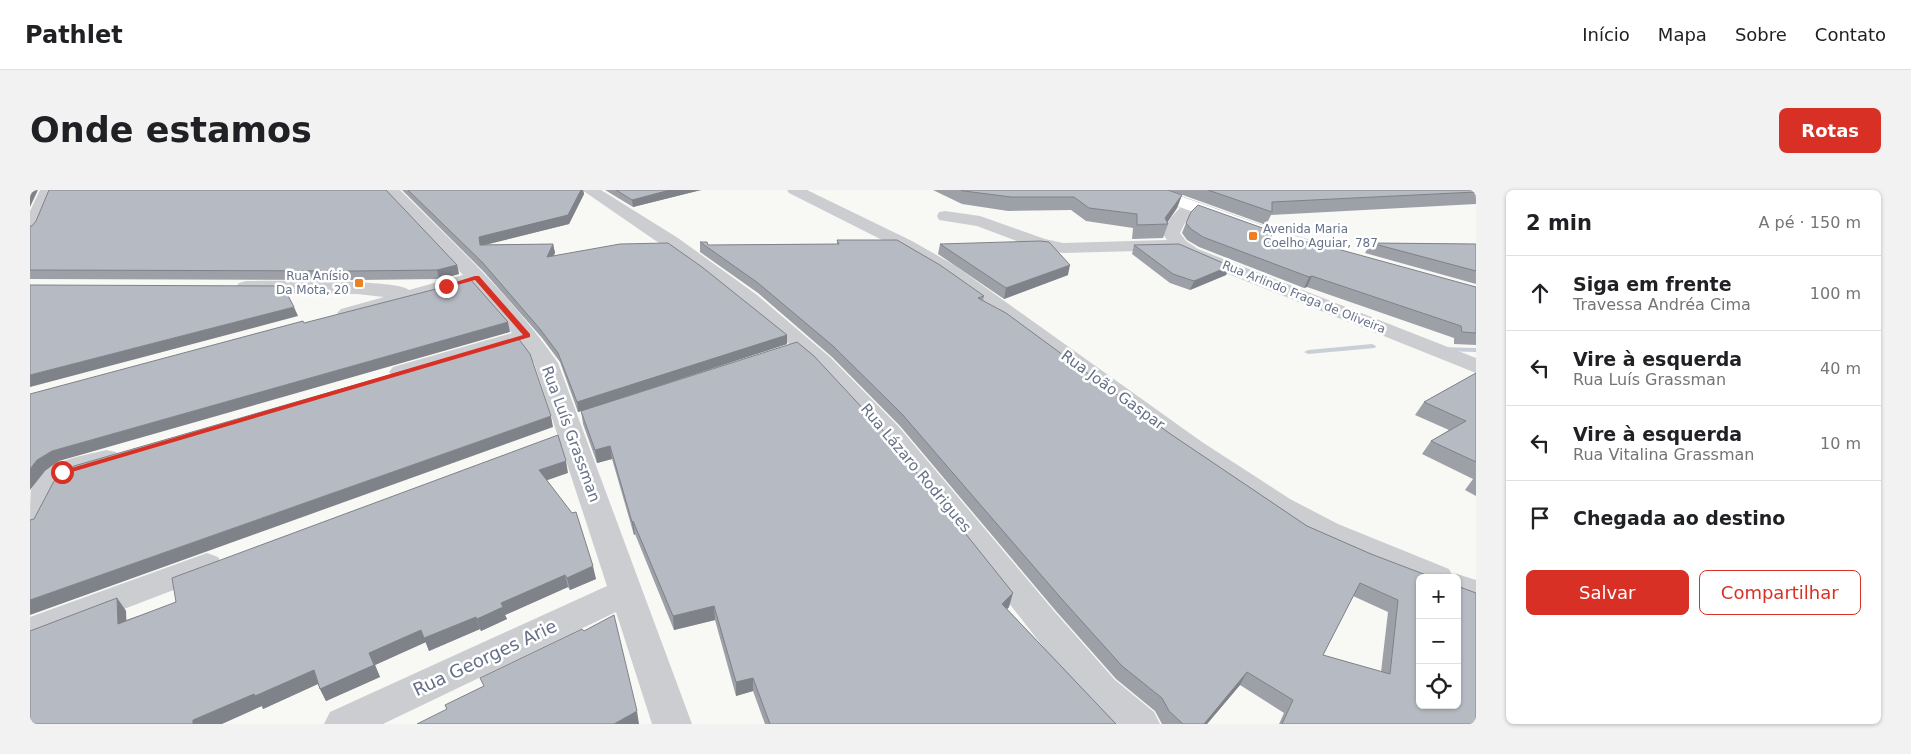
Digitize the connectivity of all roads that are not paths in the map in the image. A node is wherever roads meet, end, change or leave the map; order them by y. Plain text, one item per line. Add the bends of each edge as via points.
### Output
1 (48, 190) edge
2 (391, 190) edge
3 (590, 190) edge
4 (795, 190) edge
5 (1148, 190) edge
6 (1192, 207) junction
7 (945, 216) dead end
8 (30, 228) edge
9 (1180, 245) junction
10 (1349, 258) edge
11 (477, 278) junction
12 (228, 287) edge
13 (417, 293) junction
14 (328, 319) edge
15 (528, 336) junction
16 (1476, 366) edge
17 (376, 379) edge
18 (572, 431) junction
19 (544, 442) edge
20 (126, 452) edge
21 (30, 522) edge
22 (235, 555) edge
23 (1427, 574) edge
24 (1461, 587) edge
25 (626, 592) junction
26 (1476, 593) edge
27 (30, 631) edge
28 (344, 724) edge
29 (672, 724) edge
30 (1140, 724) edge

1 - 8 street
2 - 11 street, Rua Luís Grassman
3 - 30 street, Rua Lázaro Rodrigues via 724,277 844,384 890,432 1034,612 1102,691
4 - 23 street, Rua João Gaspar via 947,269 1192,448 1280,506 1327,532
5 - 6 main road
6 - 9 street via 1173,225 1171,233
6 - 10 main road
7 - 9 street via 980,221 1040,244 1062,248
9 - 16 street, Rua Arlindo Fraga de Oliveira via 1192,253
11 - 13 street
11 - 15 street, Rua Luís Grassman
12 - 13 street via 357,288
13 - 14 street
15 - 17 street
15 - 18 street, Rua Luís Grassman via 546,363
18 - 19 street
18 - 25 street, Rua Luís Grassman
20 - 21 street via 70,469 54,478
22 - 27 street
24 - 26 street
25 - 28 street, Rua Georges Arie
25 - 29 street, Rua Luís Grassman

